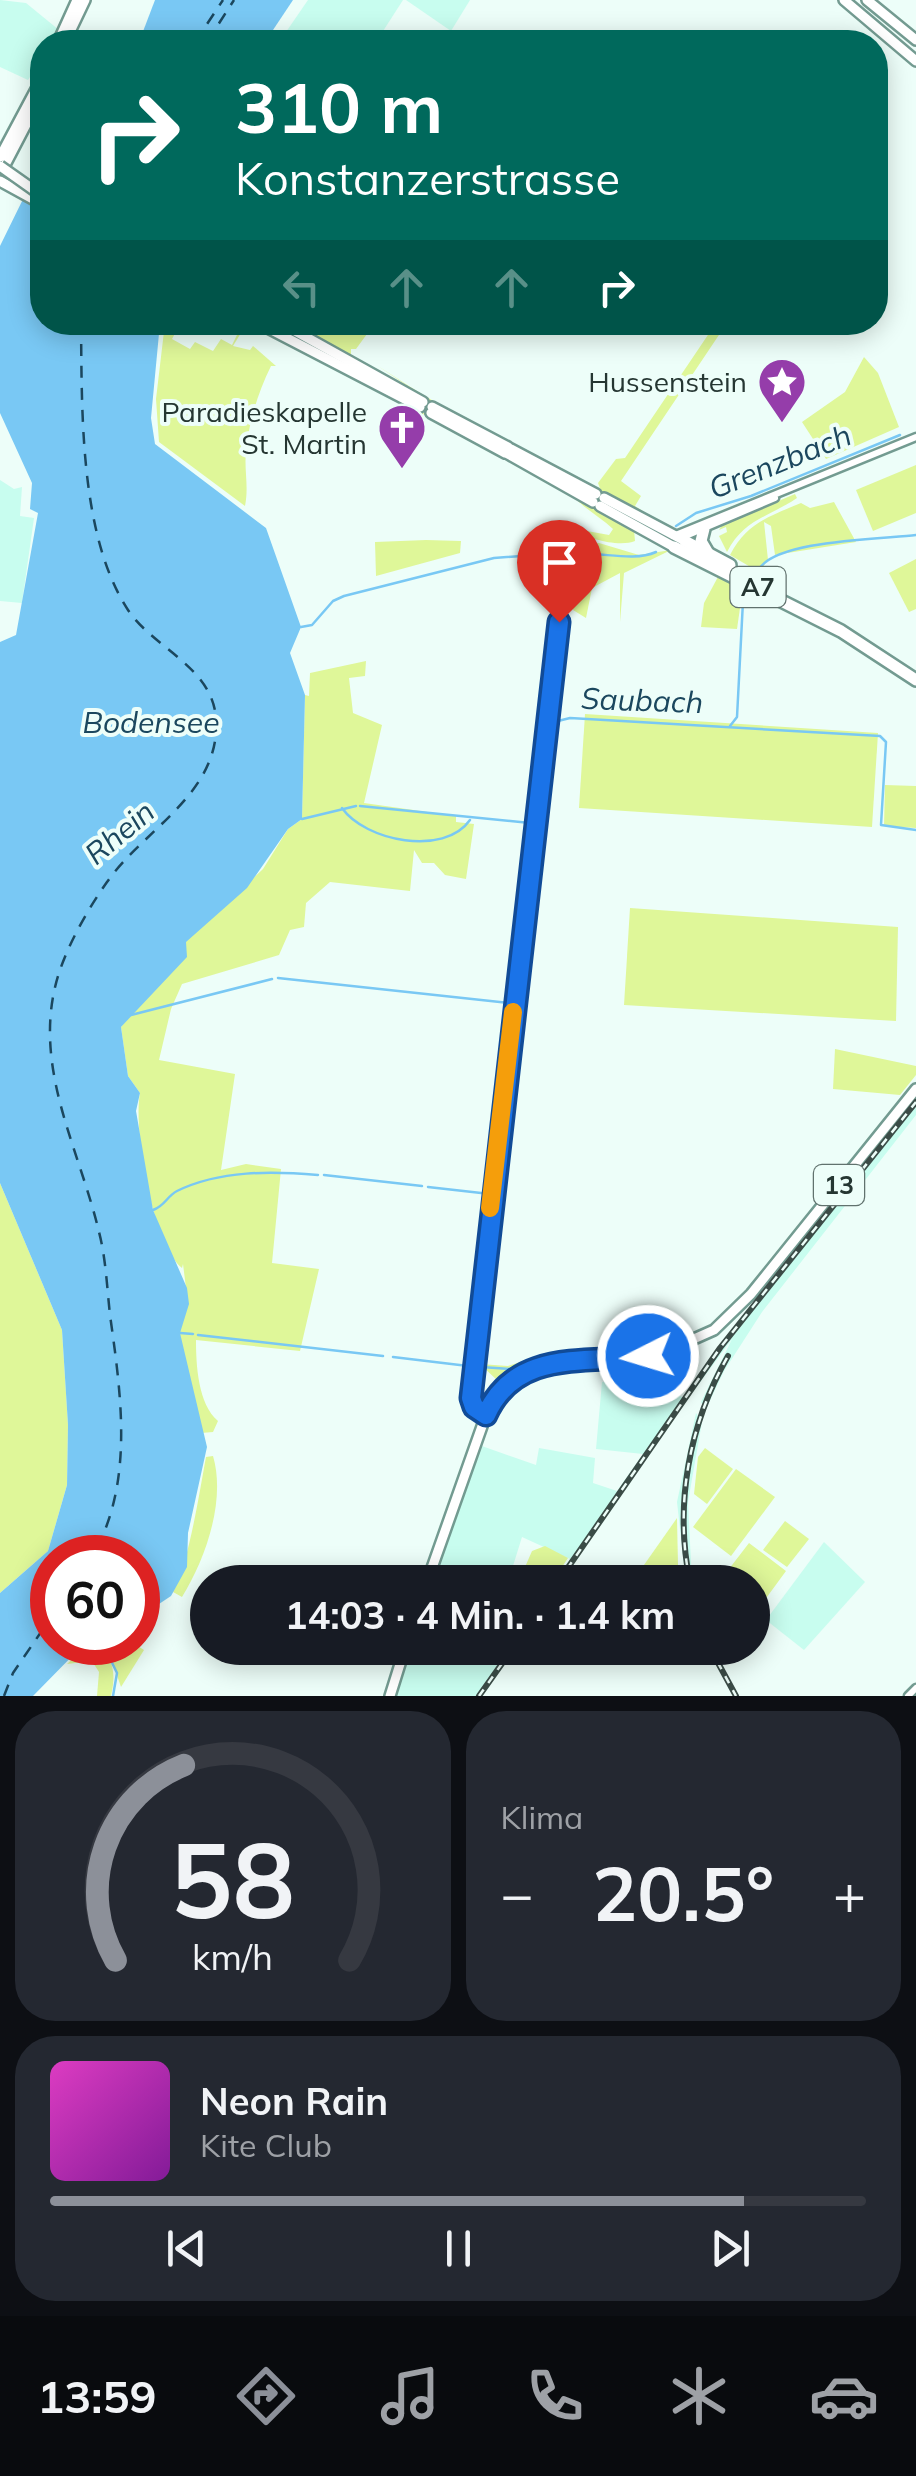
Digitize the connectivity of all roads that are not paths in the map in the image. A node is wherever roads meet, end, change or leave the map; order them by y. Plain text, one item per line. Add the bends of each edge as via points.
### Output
1 (81, 0) edge
2 (844, 0) edge
3 (868, 0) edge
4 (67, 30) edge
5 (881, 30) edge
6 (888, 36) edge
7 (916, 40) edge
8 (916, 60) edge
9 (30, 104) edge
10 (30, 115) edge
11 (2, 163) edge
12 (0, 181) edge
13 (30, 186) edge
14 (30, 197) edge
15 (291, 335) edge
16 (916, 438) edge
17 (780, 494) junction
18 (598, 500) junction
19 (704, 529) junction
20 (673, 538) junction
21 (708, 553) junction
22 (564, 587) dead end
23 (916, 672) edge
24 (916, 680) edge
25 (916, 1089) edge
26 (486, 1415) junction
27 (433, 1565) edge
28 (400, 1665) edge
29 (916, 1688) edge
30 (390, 1696) edge
31 (908, 1696) edge

1 - 4 main road
2 - 5 main road
3 - 7 main road
6 - 8 main road
9 - 11 main road
10 - 11 main road
11 - 13 main road, bridge
12 - 14 main road
15 - 18 main road
16 - 17 street
17 - 19 street
17 - 20 street
18 - 20 main road
18 - 20 main road via 637,526
19 - 20 street
19 - 21 highway
20 - 21 highway, A7
20 - 24 highway, A7
21 - 23 highway, A7 via 850,628
22 - 26 street via 471,1393 474,1407
25 - 26 main road, 13 via 725,1321 660,1354 534,1366 504,1385
26 - 27 main road, 13
28 - 30 main road
29 - 31 street

